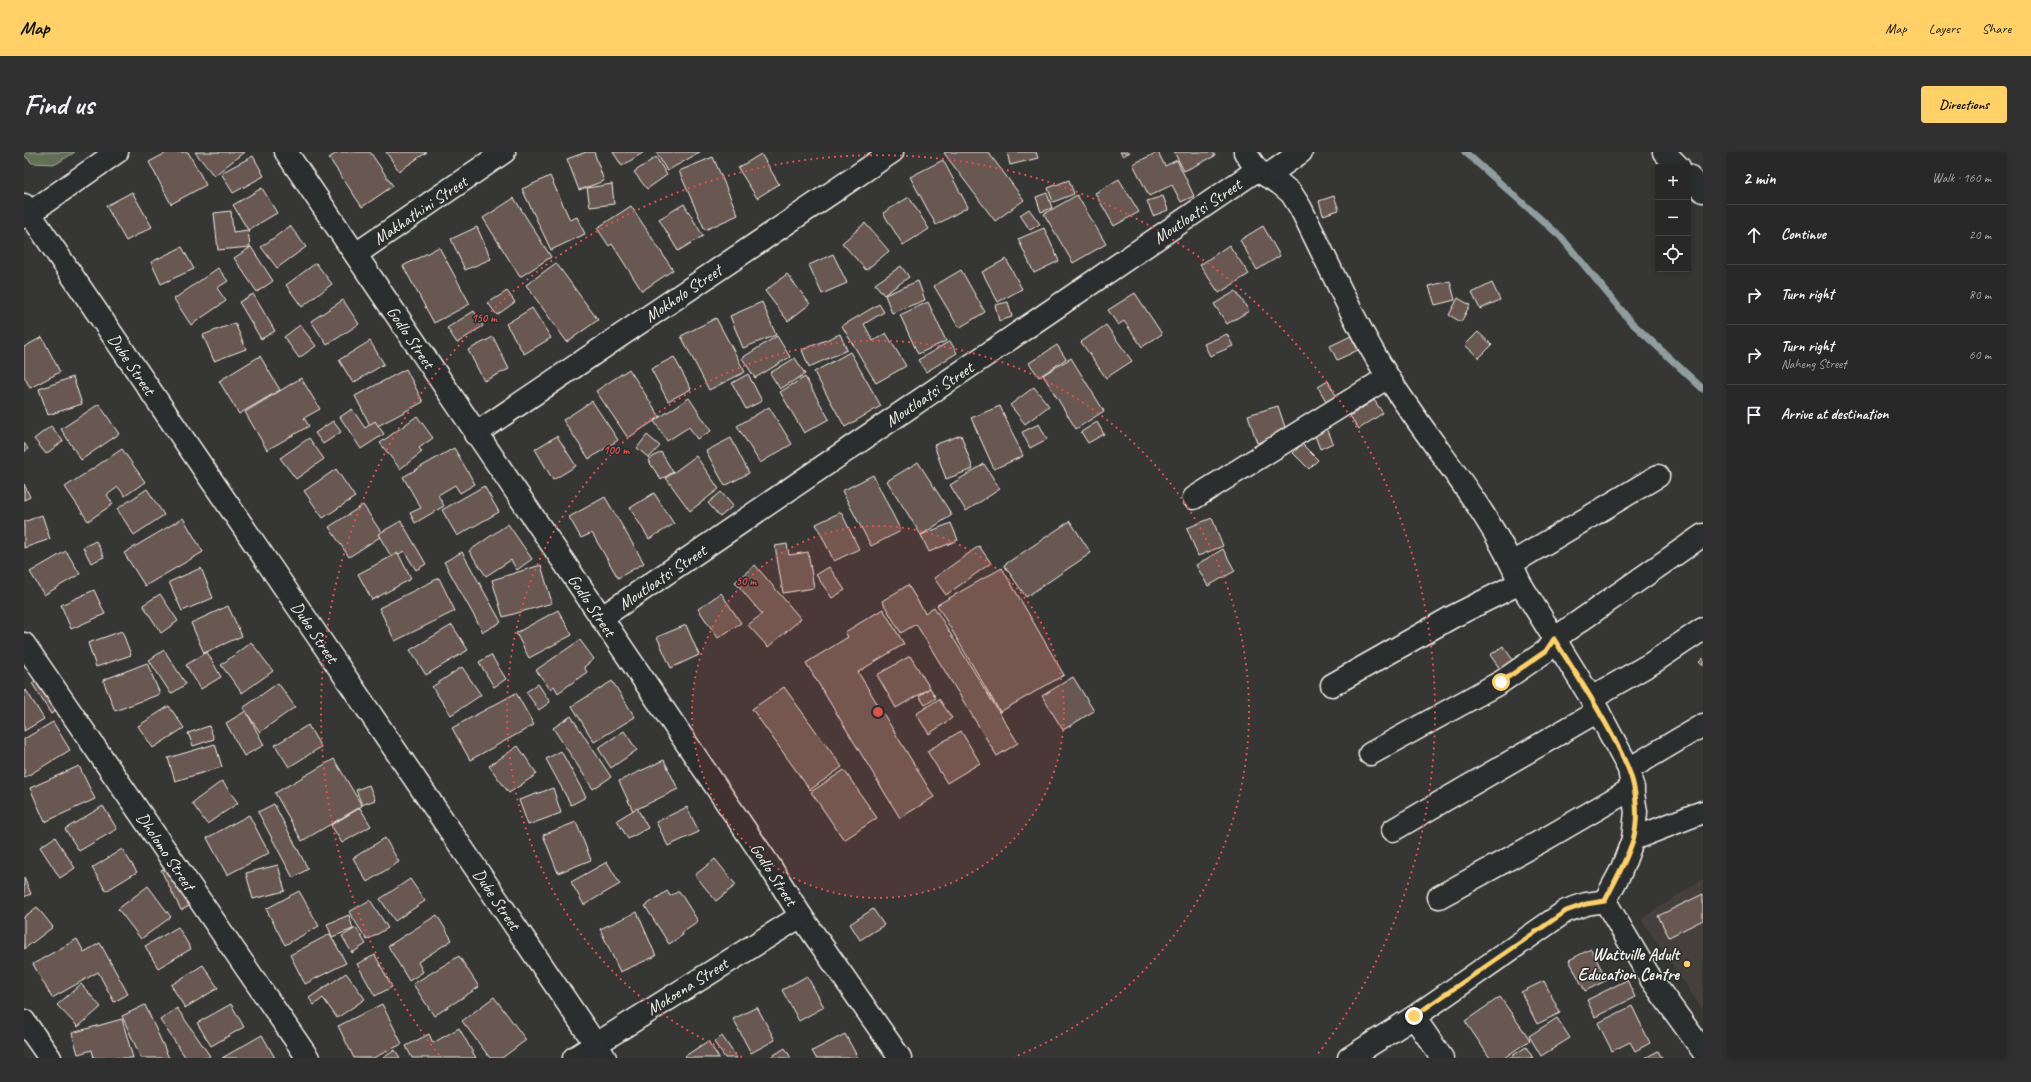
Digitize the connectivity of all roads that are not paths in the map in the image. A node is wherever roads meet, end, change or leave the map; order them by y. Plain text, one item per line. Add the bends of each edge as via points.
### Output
1 (117, 152) edge
2 (286, 152) edge
3 (504, 152) edge
4 (892, 152) edge
5 (1245, 152) edge
6 (1301, 152) edge
7 (1664, 152) edge
8 (1676, 164) edge
9 (1262, 173) junction
10 (1691, 179) edge
11 (1703, 191) edge
12 (26, 212) edge
13 (356, 254) junction
14 (1388, 377) junction
15 (475, 434) junction
16 (1658, 476) dead end
17 (1194, 498) dead end
18 (1703, 535) edge
19 (1512, 563) junction
20 (1520, 583) junction
21 (601, 618) junction
22 (1703, 629) edge
23 (1554, 639) junction
24 (24, 644) edge
25 (1332, 685) dead end
26 (1595, 705) junction
27 (1703, 725) edge
28 (1370, 754) dead end
29 (1631, 779) junction
30 (1703, 812) edge
31 (1393, 830) dead end
32 (1633, 839) junction
33 (1439, 897) dead end
34 (1605, 901) junction
35 (801, 916) junction
36 (1414, 1016) junction
37 (24, 1021) edge
38 (600, 1051) edge
39 (1703, 1051) edge
40 (50, 1058) edge
41 (308, 1058) edge
42 (574, 1058) edge
43 (900, 1058) edge
44 (1349, 1058) edge
45 (1442, 1058) edge

1 - 12 street
2 - 13 street, Godlo Street
3 - 13 street, Makhathini Street
4 - 15 street, Mokholo Street
5 - 9 street
6 - 9 street
7 - 8 street
9 - 14 street via 1291,193 1357,323
9 - 21 street, Moutloatsi Street
10 - 11 street
12 - 38 street, Dube Street
13 - 15 street, Godlo Street
14 - 17 street
14 - 19 street via 1488,522
15 - 21 street, Godlo Street
16 - 19 street
18 - 23 street
19 - 20 street
20 - 23 street
20 - 25 street via 1452,617
21 - 35 street, Godlo Street
22 - 26 street
23 - 26 street
23 - 28 street via 1546,651 1501,682
24 - 41 street, Dholomo Street
26 - 29 street
26 - 31 street
27 - 29 street
29 - 32 street via 1636,812
29 - 33 street via 1547,838
30 - 32 street
32 - 34 street via 1621,871
34 - 36 street via 1566,911
34 - 39 street via 1651,979
35 - 38 street, Mokoena Street
35 - 43 street, Godlo Street
36 - 44 street
36 - 45 street
37 - 40 street
38 - 42 street, Mokoena Street

